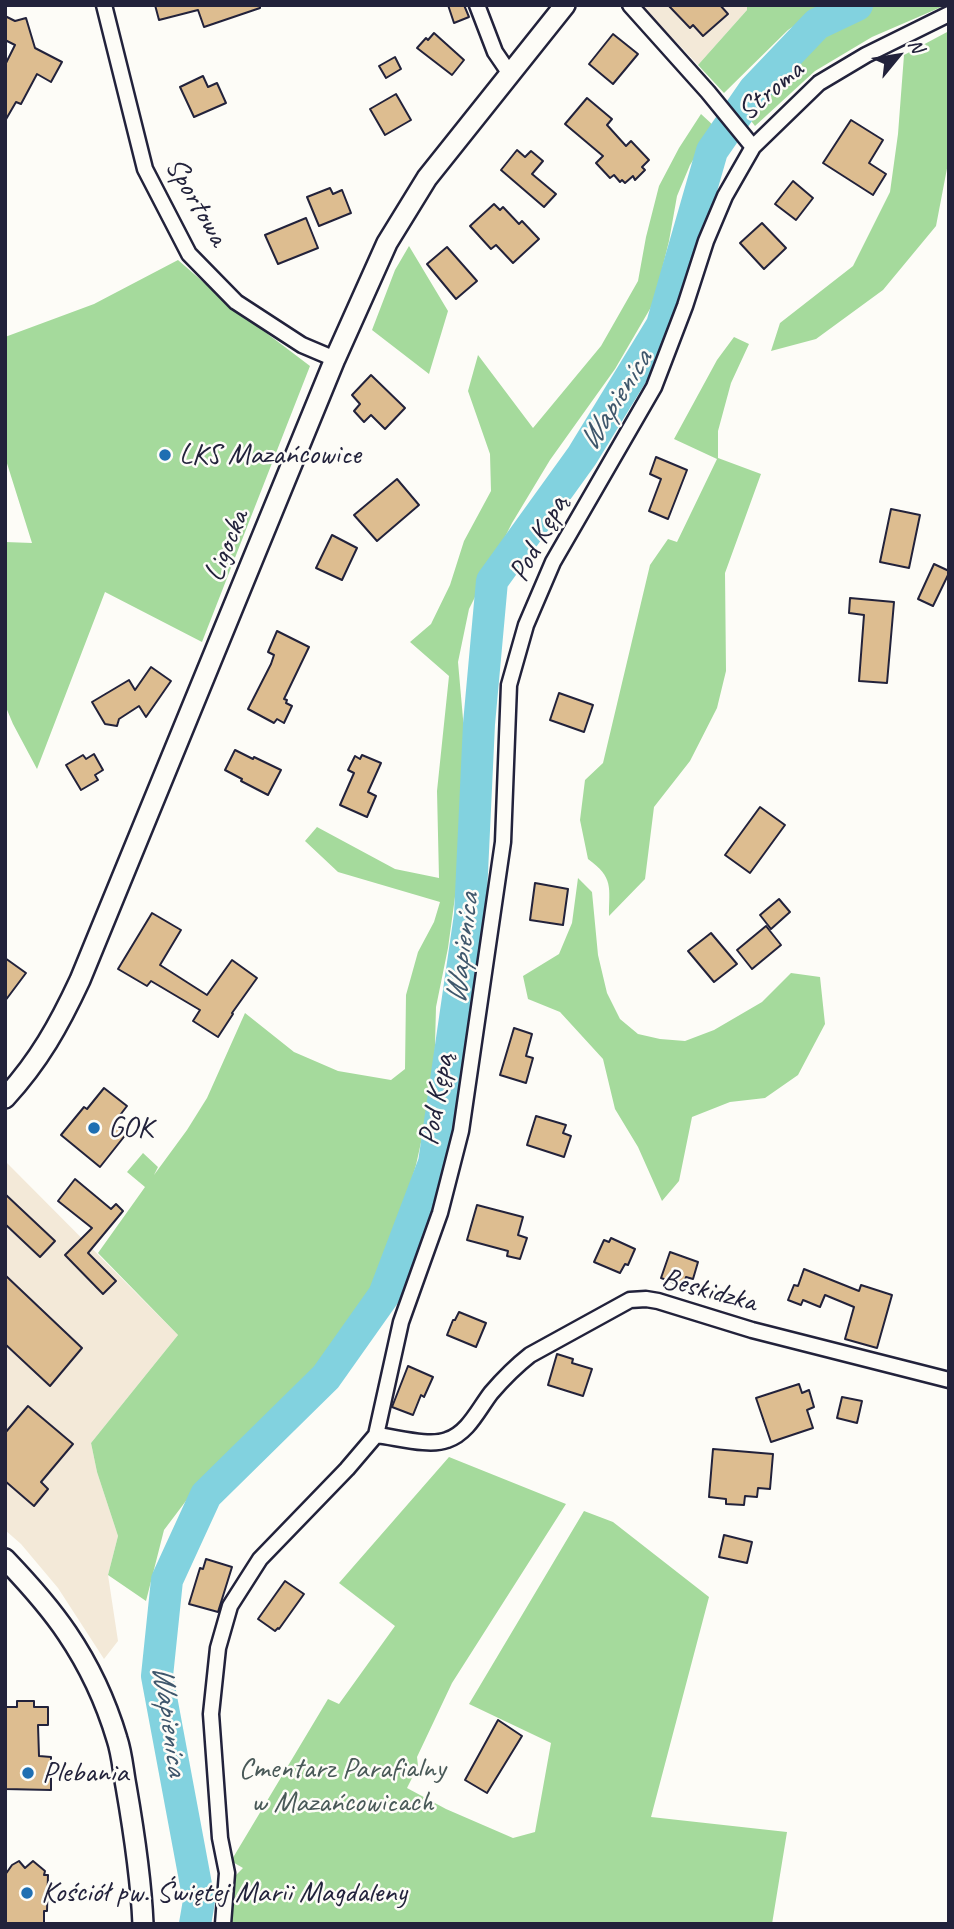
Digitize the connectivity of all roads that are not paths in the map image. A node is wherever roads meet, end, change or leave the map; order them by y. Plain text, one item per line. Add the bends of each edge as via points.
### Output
1 (104, 5) edge
2 (477, 5) edge
3 (565, 5) edge
4 (630, 5) edge
5 (949, 14) edge
6 (510, 74) junction
7 (754, 147) junction
8 (335, 359) junction
9 (5, 1098) edge
10 (949, 1380) edge
11 (376, 1435) junction
12 (5, 1559) edge
13 (143, 1924) edge
14 (223, 1924) edge

1 - 8 street, Sportowa via 145,169 189,254 236,302 302,345
2 - 6 street via 495,52
3 - 6 street, Ligocka
4 - 7 street, Stroma
5 - 7 street, Stroma via 819,83
6 - 8 street, Ligocka via 451,145 407,208
7 - 11 street, Pod Kępą via 725,196 706,241 654,387 553,562 526,625 509,685 503,842 461,1130 440,1213 401,1322
8 - 9 street, Ligocka via 80,980 41,1055
10 - 11 street, Beskidzka via 658,1301 630,1300 523,1360 460,1434 445,1441
11 - 14 street, Pod Kępą via 260,1559 230,1606 218,1648 211,1714 227,1873
12 - 13 street via 67,1633 93,1677 111,1721 135,1833

